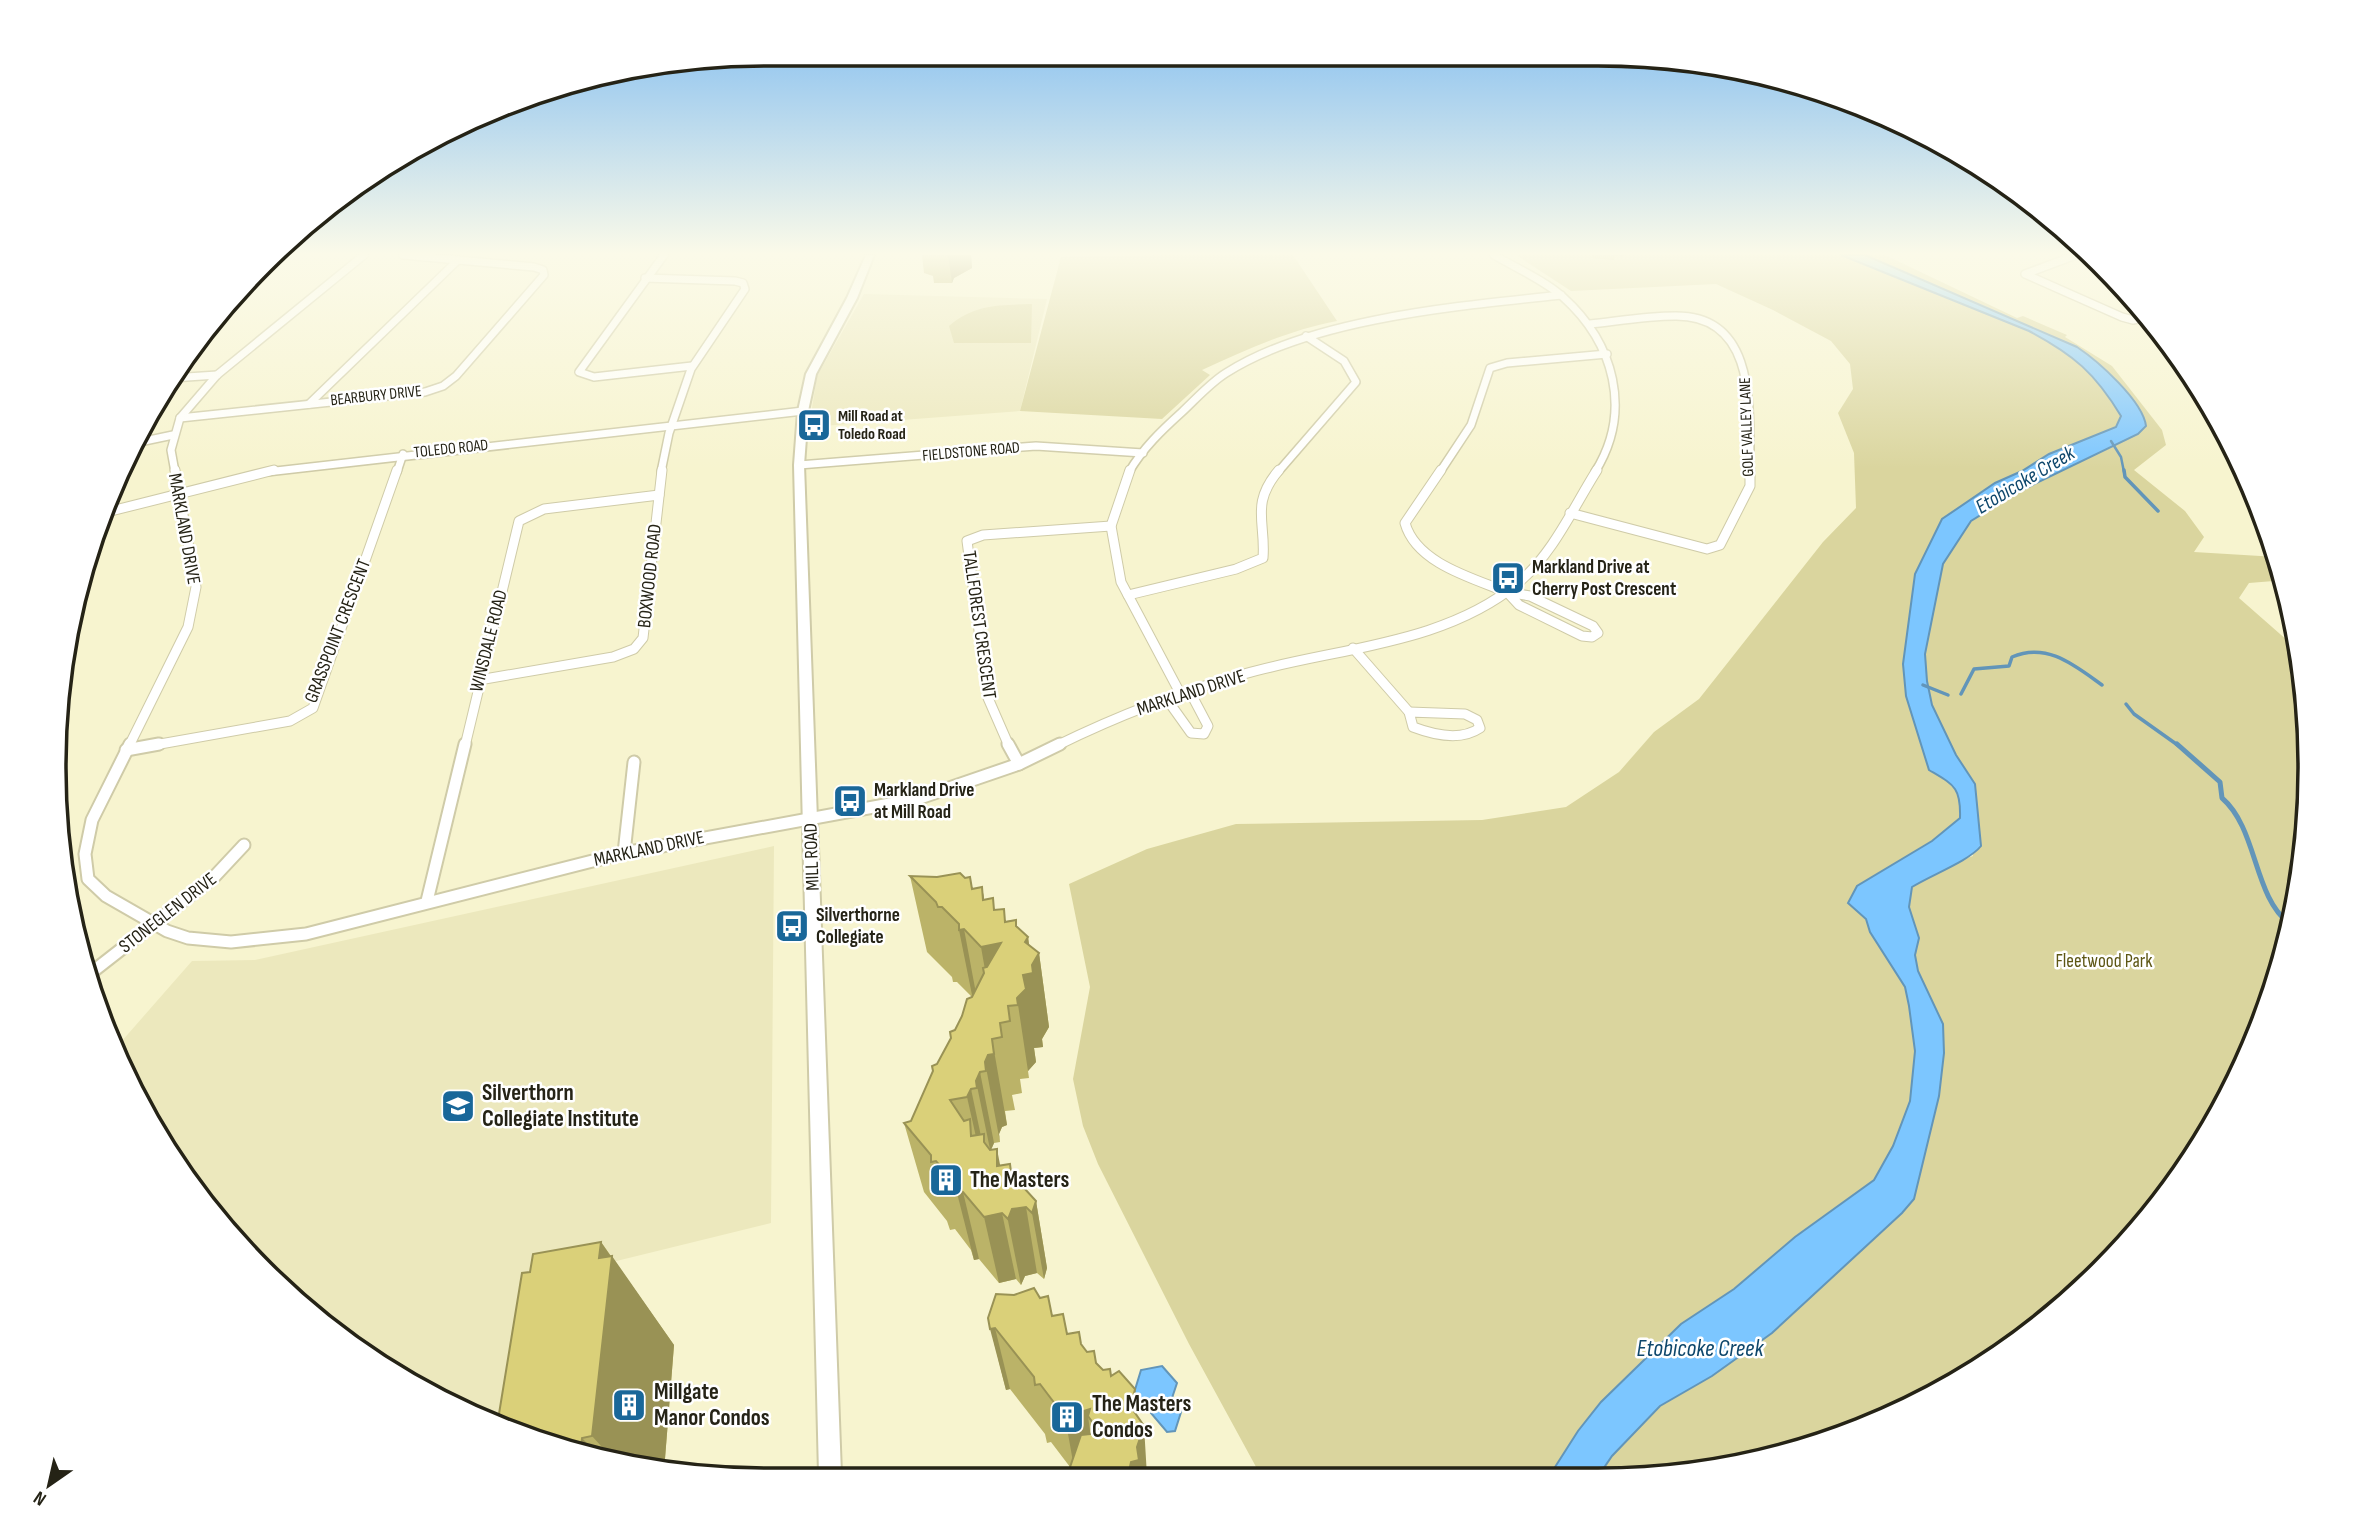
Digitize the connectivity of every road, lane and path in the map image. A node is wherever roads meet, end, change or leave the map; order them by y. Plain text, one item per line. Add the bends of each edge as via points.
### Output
1 (274, 327) edge
2 (389, 327) edge
3 (499, 327) edge
4 (611, 327) edge
5 (719, 327) edge
6 (837, 327) edge
7 (1353, 327) edge
8 (1591, 327) edge
9 (1719, 327) edge
10 (1306, 336) junction
11 (1606, 354) junction
12 (692, 366) junction
13 (217, 375) junction
14 (186, 377) edge
15 (309, 404) junction
16 (803, 411) junction
17 (180, 418) junction
18 (671, 426) junction
19 (173, 435) junction
20 (148, 440) edge
21 (1143, 453) junction
22 (403, 454) junction
23 (799, 465) junction
24 (179, 492) junction
25 (659, 495) junction
26 (116, 509) edge
27 (1570, 513) junction
28 (1111, 526) junction
29 (1507, 592) junction
30 (1128, 595) junction
31 (1353, 648) junction
32 (479, 680) junction
33 (1184, 692) junction
34 (1166, 698) junction
35 (1409, 712) junction
36 (126, 750) junction
37 (634, 762) dead end
38 (1019, 764) junction
39 (811, 818) junction
40 (244, 845) dead end
41 (624, 853) junction
42 (426, 901) junction
43 (150, 927) junction
44 (97, 969) edge
45 (830, 1468) edge

1 - 13 street, MARKLAND DRIVE
2 - 15 street
3 - 15 street, BEARBURY DRIVE via 443,386 425,392
4 - 12 street via 579,372 594,377
5 - 12 street, BOXWOOD ROAD
6 - 16 street, MILL ROAD via 811,374
7 - 10 street
8 - 11 street, MARKLAND DRIVE
9 - 27 street, GOLF VALLEY LANE via 1741,360 1748,383 1750,486 1721,543 1711,549 1694,547
10 - 21 street via 1224,374
10 - 30 street via 1346,364 1356,374 1356,382 1266,491 1259,512 1264,558
11 - 27 street, MARKLAND DRIVE via 1613,372 1611,438
11 - 29 street via 1490,368 1471,425 1405,523 1408,537 1420,550
12 - 18 street, BOXWOOD ROAD
13 - 14 street
13 - 17 street, MARKLAND DRIVE
15 - 17 street, BEARBURY DRIVE
16 - 18 street, TOLEDO ROAD
16 - 23 street, MILL ROAD
17 - 19 street, MARKLAND DRIVE
18 - 22 street, TOLEDO ROAD
18 - 25 street, BOXWOOD ROAD
19 - 20 street
19 - 24 street, MARKLAND DRIVE via 171,450
21 - 23 street, FIELDSTONE ROAD via 1036,446
21 - 28 street via 1129,470
22 - 24 street, TOLEDO ROAD via 278,469
22 - 36 street, GRASSPOINT CRESCENT via 313,708 290,721
23 - 39 street, MILL ROAD
24 - 26 street, TOLEDO ROAD
24 - 36 street, MARKLAND DRIVE via 196,587 194,601 188,627
25 - 32 street, WINSDALE ROAD via 544,509 519,521
25 - 32 street, BOXWOOD ROAD via 640,645 613,657
27 - 29 street, MARKLAND DRIVE via 1538,564
28 - 30 street via 1117,572
28 - 38 street, TALLFOREST CRESCENT via 993,534 967,541 988,698
29 - 29 street via 1519,605 1582,636 1598,633 1593,626 1530,596
29 - 31 street, MARKLAND DRIVE via 1449,623
30 - 33 street
31 - 33 street, MARKLAND DRIVE
31 - 35 street
32 - 42 street, WINSDALE ROAD
33 - 34 street, MARKLAND DRIVE
33 - 34 street via 1209,728 1204,734 1191,733
34 - 38 street, MARKLAND DRIVE
35 - 35 street via 1465,715 1477,720 1479,728 1468,736 1423,733 1413,727
36 - 43 street, MARKLAND DRIVE via 92,820 86,873 97,890
37 - 41 street
38 - 39 street, MARKLAND DRIVE via 917,799
39 - 41 street, MARKLAND DRIVE
39 - 45 street, MILL ROAD
40 - 43 street, STONEGLEN DRIVE via 215,876
41 - 42 street, MARKLAND DRIVE
42 - 43 street, MARKLAND DRIVE via 306,934 254,941 209,942
43 - 44 street, STONEGLEN DRIVE

